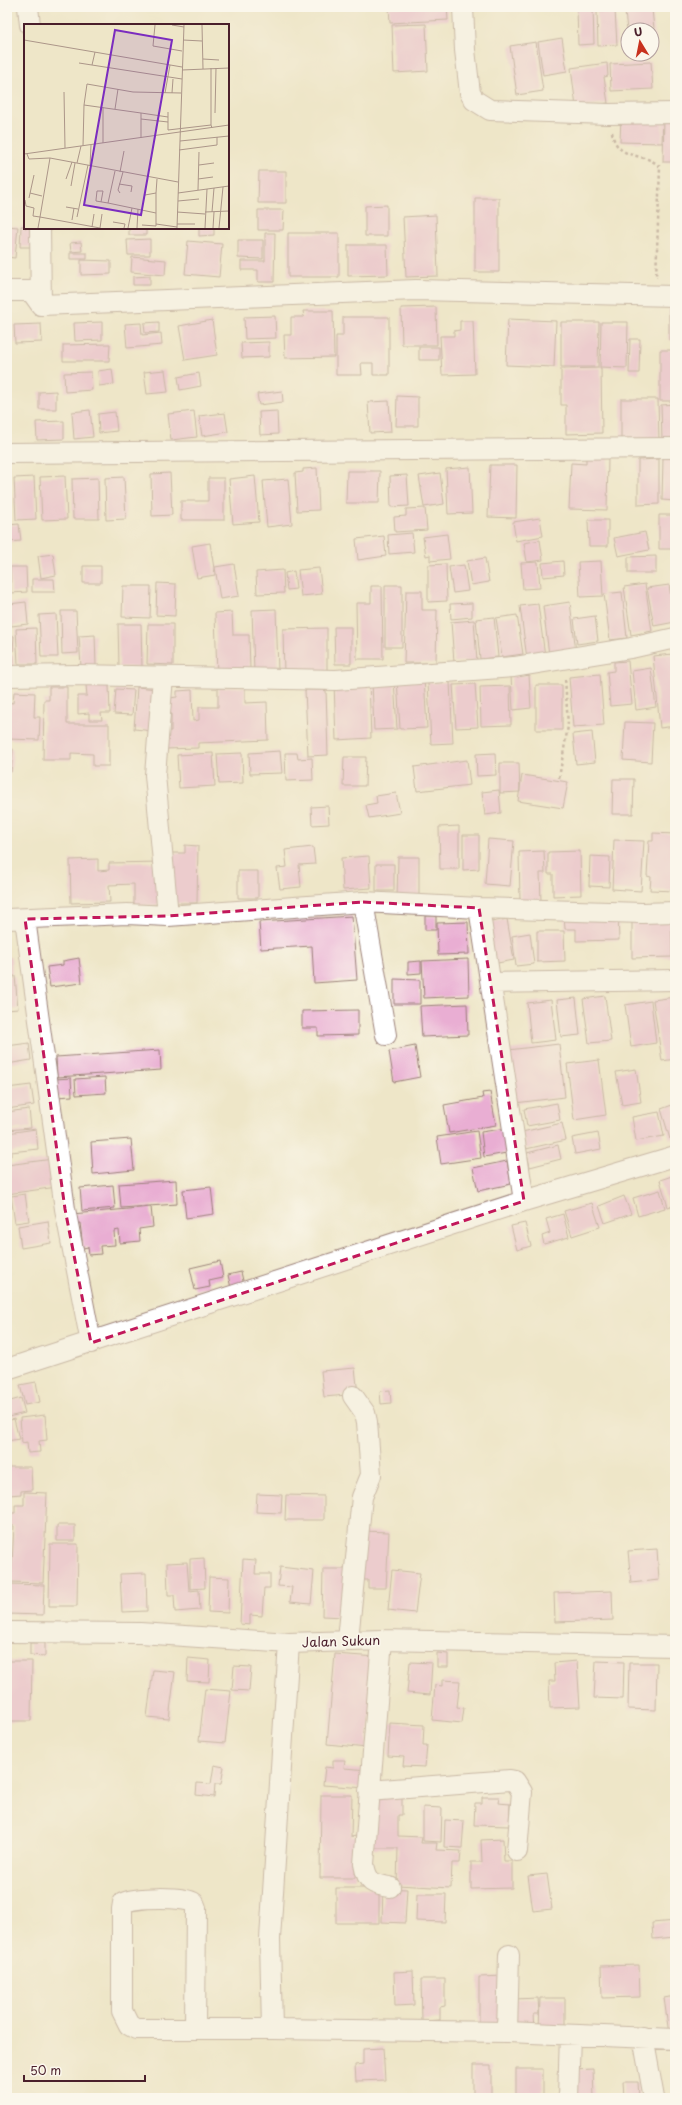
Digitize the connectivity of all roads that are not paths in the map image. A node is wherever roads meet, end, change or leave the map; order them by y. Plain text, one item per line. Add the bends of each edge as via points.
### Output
1 (28, 7) edge
2 (463, 7) edge
3 (30, 24) edge
4 (675, 113) edge
5 (40, 229) edge
6 (7, 291) edge
7 (41, 296) junction
8 (675, 296) edge
9 (675, 448) edge
10 (7, 452) edge
11 (675, 638) edge
12 (7, 676) edge
13 (163, 678) junction
14 (363, 902) junction
15 (479, 908) junction
16 (675, 912) edge
17 (168, 916) junction
18 (16, 919) edge
19 (675, 980) edge
20 (492, 983) junction
21 (386, 1035) dead end
22 (675, 1156) edge
23 (524, 1201) junction
24 (91, 1343) junction
25 (7, 1369) edge
26 (353, 1396) dead end
27 (7, 1632) edge
28 (348, 1640) junction
29 (382, 1640) junction
30 (289, 1643) junction
31 (675, 1646) edge
32 (369, 1791) junction
33 (516, 1851) dead end
34 (390, 1887) dead end
35 (509, 1955) dead end
36 (195, 2028) junction
37 (272, 2029) junction
38 (507, 2032) junction
39 (570, 2035) junction
40 (642, 2037) junction
41 (675, 2040) edge
42 (568, 2098) edge
43 (654, 2098) edge

1 - 3 street
2 - 4 street via 468,83 474,100 480,105 504,112
5 - 7 street
6 - 7 street via 31,291
7 - 8 street via 416,290
9 - 10 street
11 - 13 street via 631,648 514,667 336,680
12 - 13 street
13 - 17 street via 155,775
14 - 15 street
14 - 17 street
14 - 21 street
15 - 16 street
15 - 20 street
17 - 18 street via 127,914
18 - 24 street via 64,1209
19 - 20 street
20 - 23 street
22 - 23 street
23 - 24 street
24 - 25 street
26 - 28 street via 365,1413 371,1476 362,1497
27 - 30 street, Jalan Sukun via 140,1633
28 - 29 street, Jalan Sukun
28 - 30 street, Jalan Sukun
29 - 31 street, Jalan Sukun
29 - 32 street
30 - 37 street via 270,1939
32 - 33 street via 515,1781 522,1792
32 - 34 street via 364,1864 366,1876 370,1881
35 - 38 street
36 - 36 street via 136,2030 125,2019 122,2011 123,1903 184,1900 194,1904
36 - 37 street
37 - 38 street
38 - 39 street
39 - 40 street
39 - 42 street
40 - 41 street
40 - 43 street

